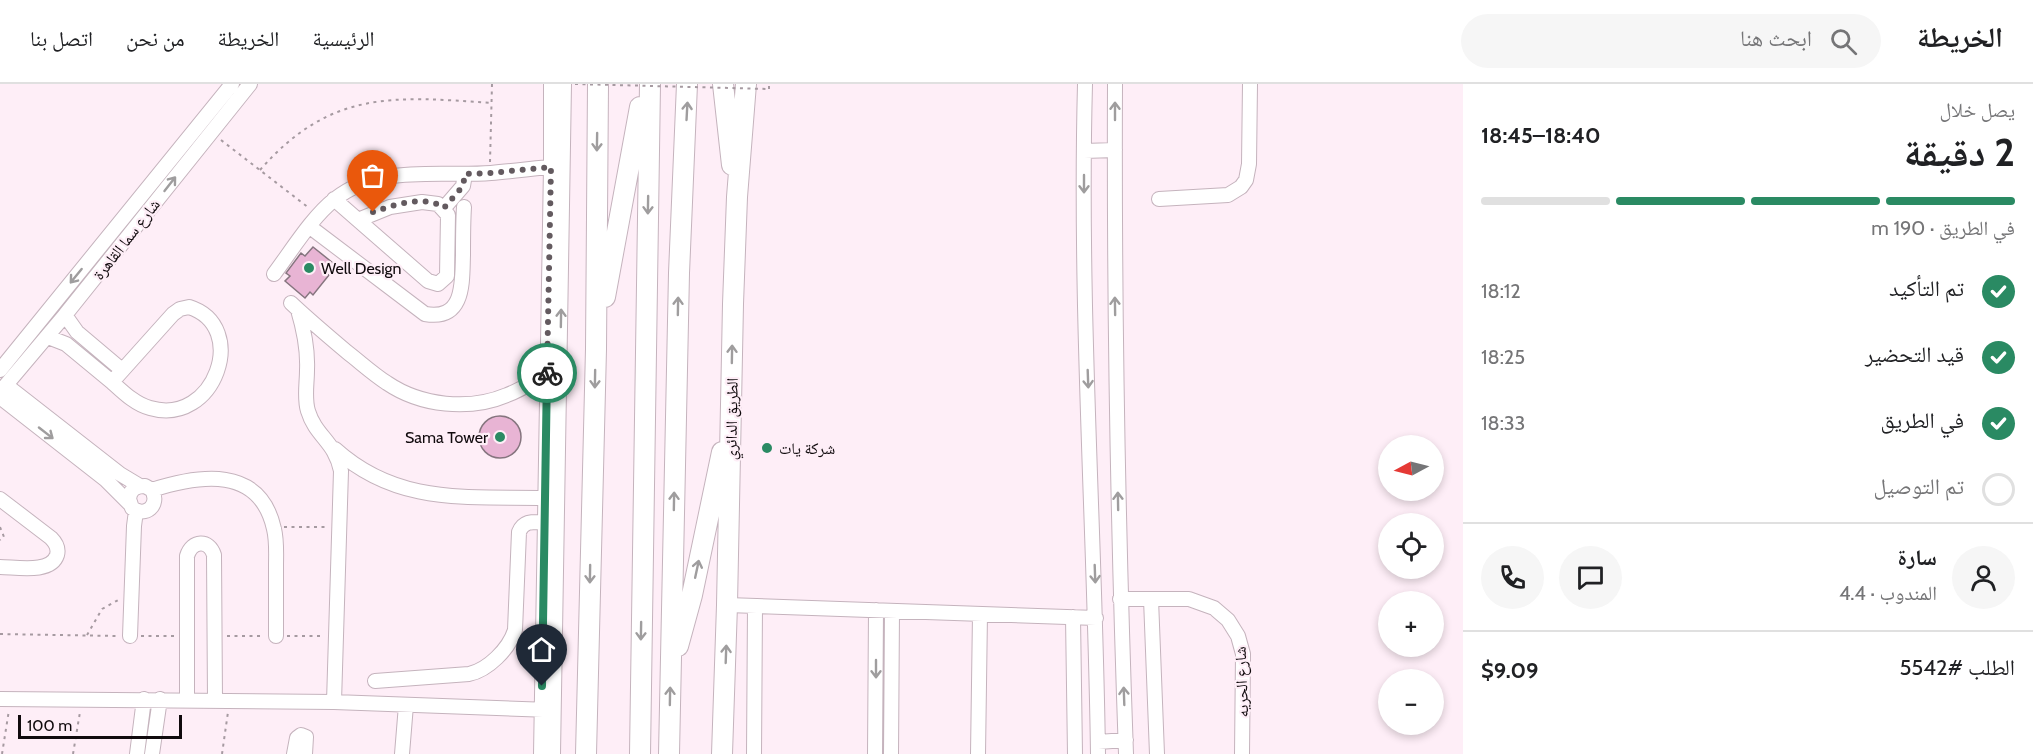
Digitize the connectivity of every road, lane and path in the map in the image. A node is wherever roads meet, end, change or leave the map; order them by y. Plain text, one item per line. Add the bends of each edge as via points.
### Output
1 (232, 84) edge
2 (250, 84) edge
3 (492, 84) edge
4 (551, 84) edge
5 (564, 84) edge
6 (575, 84) edge
7 (598, 84) edge
8 (644, 84) edge
9 (650, 84) edge
10 (687, 84) edge
11 (723, 84) edge
12 (734, 84) edge
13 (746, 84) edge
14 (769, 84) edge
15 (1086, 84) edge
16 (1115, 84) edge
17 (1250, 84) edge
18 (491, 103) junction
19 (211, 132) junction
20 (742, 140) junction
21 (1115, 150) junction
22 (1084, 151) junction
23 (557, 167) junction
24 (260, 170) junction
25 (490, 173) junction
26 (465, 174) junction
27 (737, 197) junction
28 (334, 199) junction
29 (1159, 199) dead end
30 (464, 207) dead end
31 (444, 208) junction
32 (358, 220) junction
33 (314, 221) junction
34 (274, 274) dead end
35 (66, 315) junction
36 (48, 337) junction
37 (596, 349) junction
38 (122, 370) junction
39 (548, 373) junction
40 (3, 382) edge
41 (112, 382) junction
42 (730, 416) junction
43 (553, 441) junction
44 (334, 448) junction
45 (146, 488) junction
46 (546, 498) junction
47 (0, 499) edge
48 (133, 507) junction
49 (545, 522) junction
50 (0, 527) edge
51 (273, 527) junction
52 (339, 527) junction
53 (0, 540) edge
54 (0, 567) edge
55 (131, 592) junction
56 (1120, 599) junction
57 (1151, 599) junction
58 (728, 605) junction
59 (755, 606) junction
60 (876, 610) junction
61 (892, 611) junction
62 (980, 614) junction
63 (1073, 617) junction
64 (1096, 618) junction
65 (0, 634) edge
66 (87, 635) junction
67 (130, 636) junction
68 (188, 636) junction
69 (276, 636) dead end
70 (670, 665) junction
71 (375, 681) dead end
72 (5, 699) edge
73 (82, 699) junction
74 (144, 699) junction
75 (160, 699) junction
76 (188, 700) junction
77 (215, 700) junction
78 (230, 700) junction
79 (334, 702) junction
80 (875, 704) junction
81 (891, 704) junction
82 (406, 705) junction
83 (548, 709) junction
84 (1126, 747) edge
85 (1098, 748) edge
86 (2, 754) edge
87 (73, 754) edge
88 (137, 754) edge
89 (152, 754) edge
90 (222, 754) edge
91 (294, 754) edge
92 (304, 754) edge
93 (402, 754) edge
94 (541, 754) edge
95 (553, 754) edge
96 (586, 754) edge
97 (640, 754) edge
98 (669, 754) edge
99 (722, 754) edge
100 (754, 754) edge
101 (875, 754) edge
102 (891, 754) edge
103 (978, 754) edge
104 (1075, 754) edge
105 (1157, 754) edge
106 (1242, 754) edge

1 -> 40 street, شارع سما القاهرة
2 - 19 street, شارع سما القاهرة
3 - 18 path
4 - 23 street
5 - 23 street
6 - 14 path, bridge via 769,89
7 -> 37 highway
8 - 37 highway
9 -> 97 highway
70 -> 10 highway
11 - 27 highway
12 - 20 highway
13 - 20 highway, الطريق الدائري
15 - 22 street
21 -> 16 street
17 - 29 street via 1249,164 1241,187 1228,195
18 - 24 path via 398,99 345,108 298,132
18 - 25 path
19 - 24 path
35 -> 19 street, شارع سما القاهرة
20 - 27 highway, الطريق الدائري
21 - 22 street
56 -> 21 street
22 -> 64 street
23 - 25 street
23 - 39 street
43 -> 23 street
24 - 33 path
25 - 26 street
26 - 28 street via 385,177 361,183
26 - 31 street via 463,186
42 -> 27 highway, الطريق الدائري
28 - 32 street
28 - 33 street
30 - 33 street via 462,292 452,308 434,315 425,314
31 - 32 street via 430,202 406,204 381,209
31 - 32 street via 449,222 447,276 438,284 428,281
33 - 34 street
35 - 36 street, شارع سما القاهرة
35 - 38 street via 77,332
36 - 40 street, شارع سما القاهرة
36 - 41 street via 66,344
37 -> 96 highway
38 - 41 street
38 - 41 street via 180,309 197,310 218,335 220,359 213,382 186,406 174,410 149,408
39 - 43 street
39 - 44 street via 506,396 483,402 434,402 388,384 294,307 307,354 308,410 313,423
40 - 45 street via 120,474
40 -> 48 street
42 - 58 highway, الطريق الدائري
70 -> 42 highway via 684,629
43 - 46 street
43 - 83 street
44 - 46 street via 373,476 419,492
44 - 52 street via 341,471
45 - 48 street via 132,490
45 - 48 street via 156,499 153,507 145,512
45 - 51 street via 199,479 230,480 256,496
46 - 49 street
47 - 54 street via 51,538 58,551 51,564 44,567
48 - 55 street
49 - 71 street via 528,523 520,529 515,630 490,664 469,674
49 - 83 street
50 - 53 path via 4,537
51 - 52 path
51 - 69 street
52 - 79 street
55 - 66 path via 102,609
55 - 67 street
56 - 57 street, شارع الحريه
84 -> 56 street
57 - 105 street
57 - 106 street, شارع الحريه via 1198,601 1214,608 1233,627 1243,654
58 - 59 street
99 -> 58 highway, الطريق الدائري
59 - 60 street
59 - 100 street
60 - 61 street
60 -> 80 street
61 - 62 street
61 - 81 street
62 - 63 street
62 - 103 street
63 - 64 street
63 - 104 street
64 - 85 street
65 - 66 path
66 - 67 path
67 - 68 path
68 - 76 street
68 - 77 street via 187,556 194,544 207,544 214,555
98 -> 70 highway
72 - 73 street
72 - 86 path
73 - 74 street
73 - 87 path
74 - 75 street
74 - 88 street
75 - 76 street
75 - 89 street
76 - 77 street
77 - 78 street
78 - 79 street
78 - 90 path
79 - 82 street
80 - 81 street
80 - 101 street
81 - 102 street
82 - 83 street
82 - 93 street
83 - 94 street
83 - 95 street
84 - 85 street
91 - 92 street via 301,735 306,737

